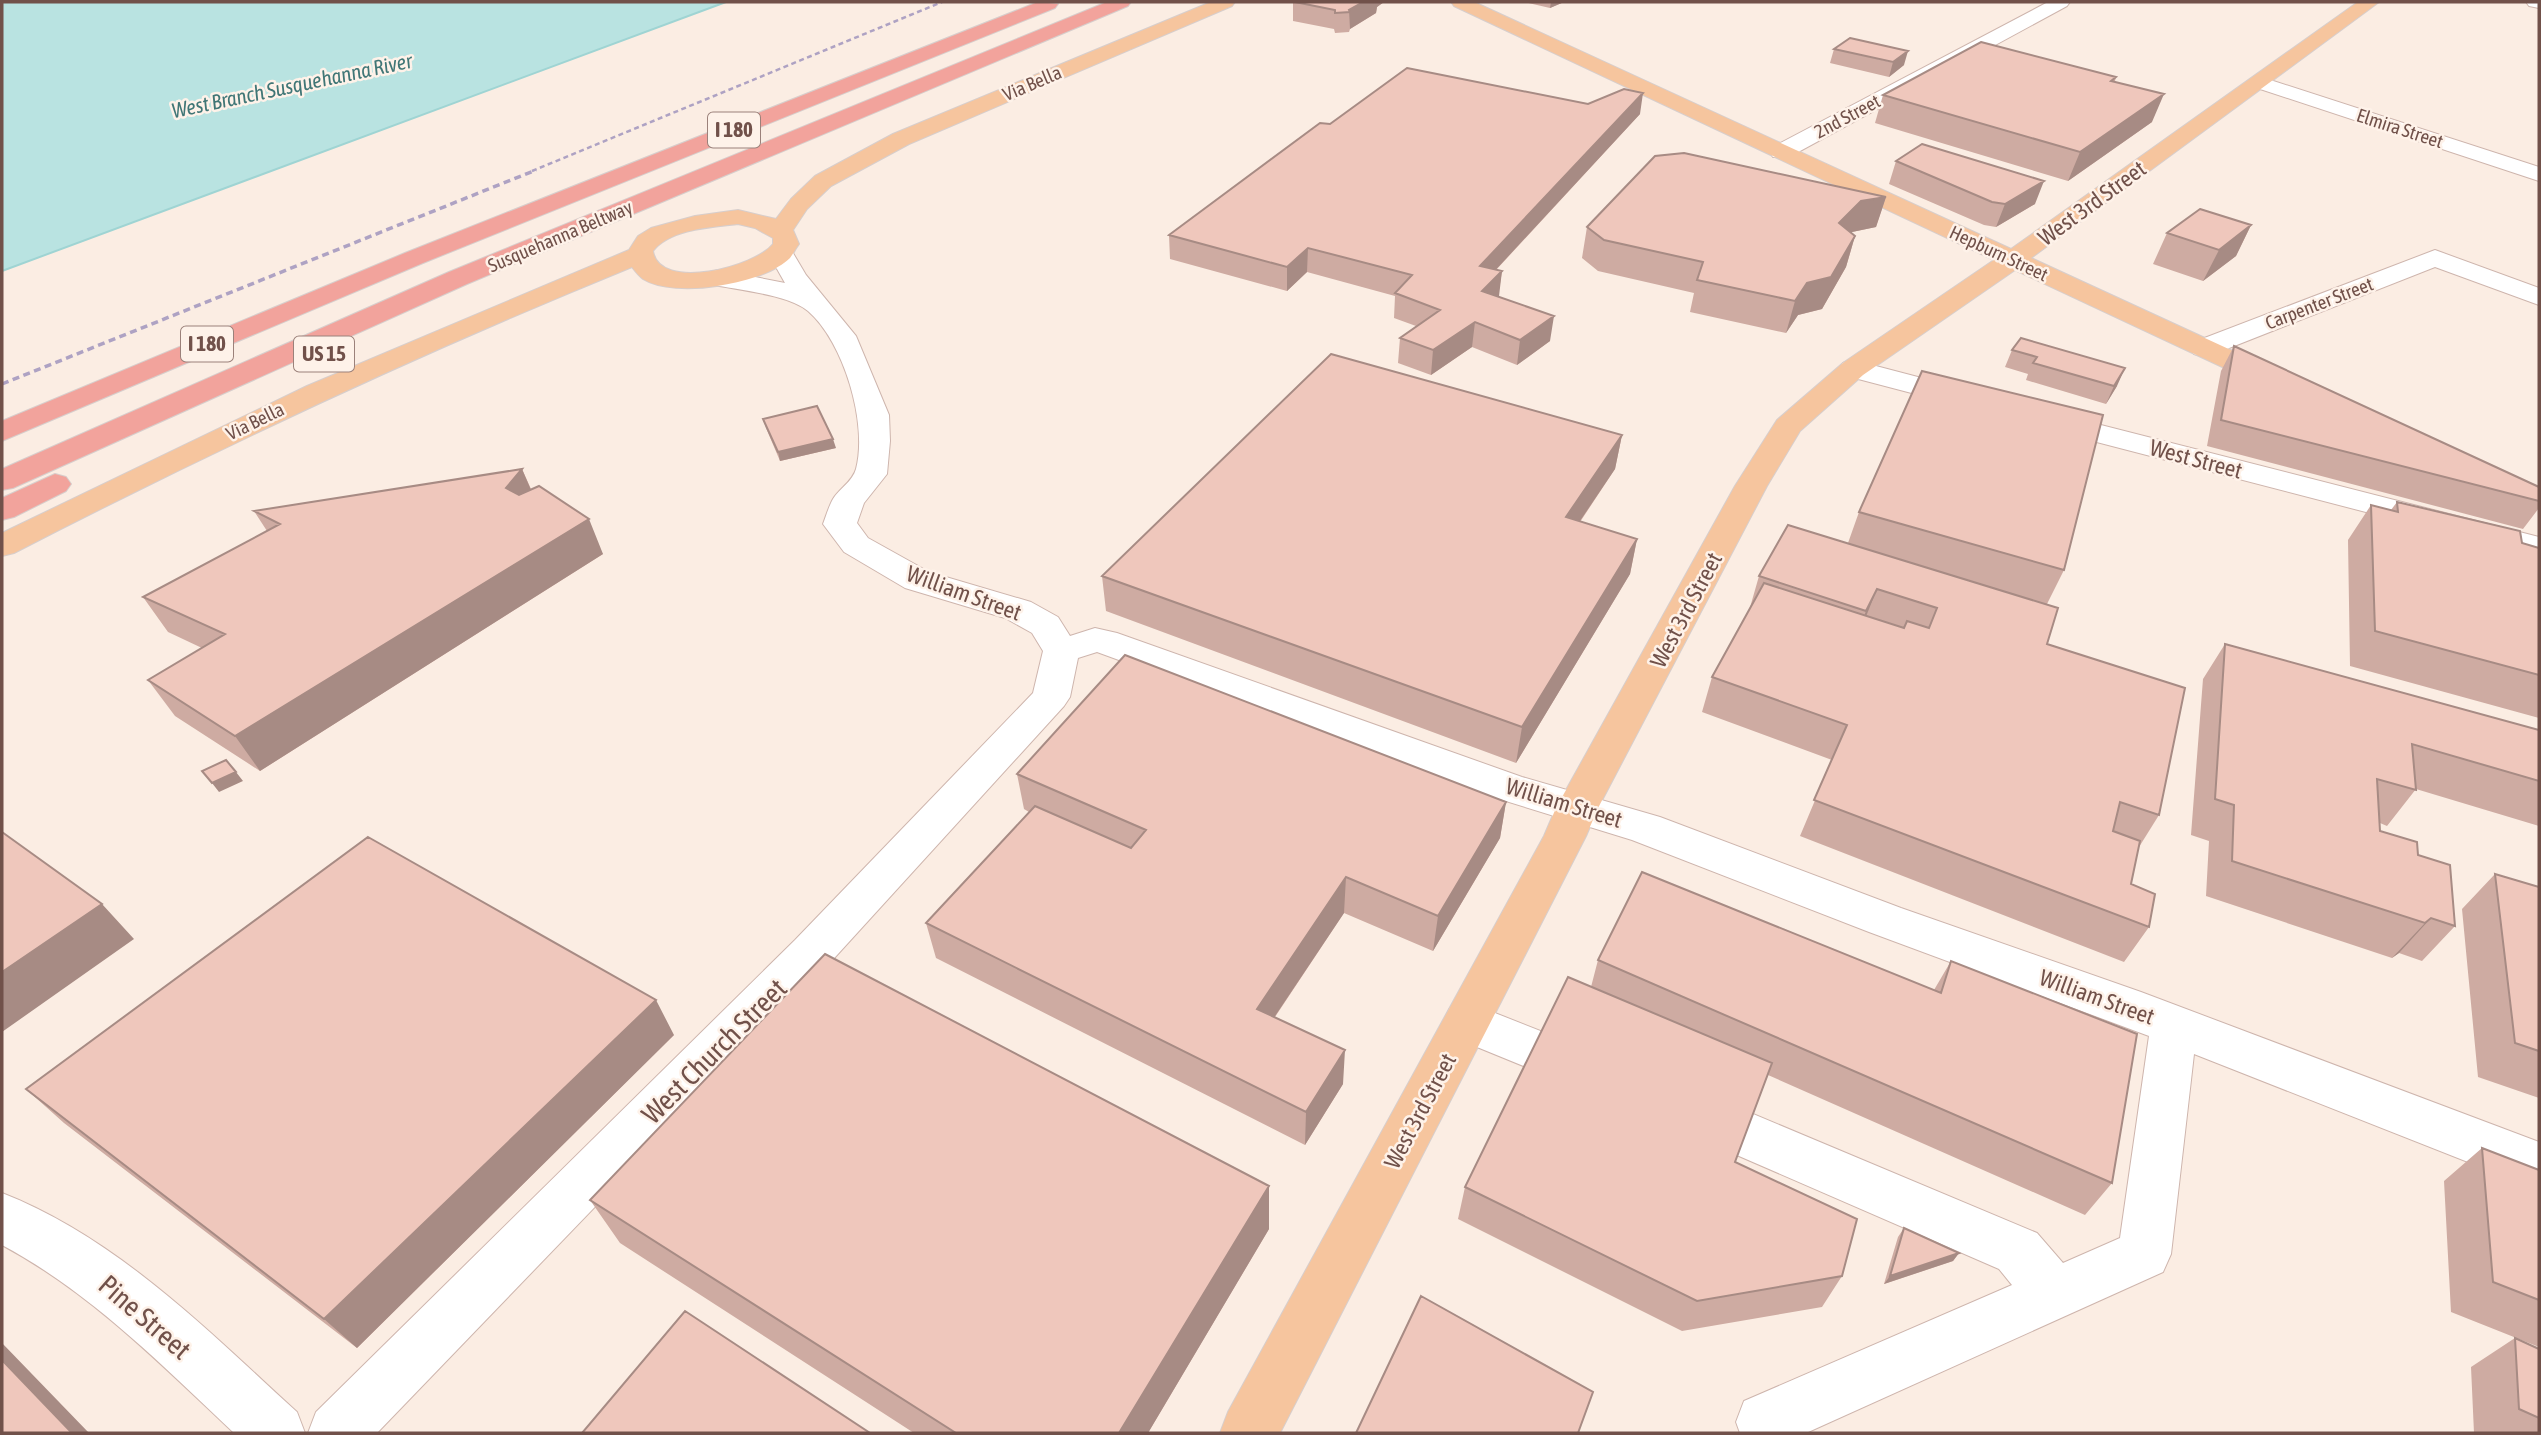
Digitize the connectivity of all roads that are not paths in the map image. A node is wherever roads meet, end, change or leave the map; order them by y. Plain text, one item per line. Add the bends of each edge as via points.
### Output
1 (1054, 2) edge
2 (1122, 2) edge
3 (1226, 2) edge
4 (1460, 2) edge
5 (2061, 2) edge
6 (2371, 2) edge
7 (2261, 83) junction
8 (1781, 152) junction
9 (841, 170) junction
10 (2539, 174) edge
11 (647, 200) junction
12 (726, 218) junction
13 (780, 241) junction
14 (640, 254) junction
15 (414, 258) junction
16 (2011, 258) junction
17 (667, 278) junction
18 (719, 278) junction
19 (2539, 297) edge
20 (817, 305) junction
21 (514, 307) junction
22 (2204, 348) junction
23 (1853, 369) junction
24 (2303, 394) edge
25 (2, 415) edge
26 (2, 432) edge
27 (2, 481) edge
28 (2, 510) edge
29 (2, 546) edge
30 (2539, 547) edge
31 (1061, 651) junction
32 (1577, 808) junction
33 (1467, 1022) junction
34 (2174, 1026) junction
35 (2539, 1166) edge
36 (2, 1218) edge
37 (2054, 1293) junction
38 (1765, 1422) dead end
39 (276, 1433) edge
40 (337, 1433) edge
41 (1249, 1433) edge

1 - 15 highway, Susquehanna Beltway / I 180
2 - 11 highway, Susquehanna Beltway / I 180
3 - 9 main road, Via Bella via 935,123
4 - 8 main road, Hepburn Street
5 - 8 street, 2nd Street
6 - 7 main road, West 3rd Street
7 - 10 street, Elmira Street
7 - 16 main road, West 3rd Street
8 - 16 main road, Hepburn Street
9 - 12 main road, Via Bella
9 - 13 main road, Via Bella via 799,204
11 - 27 highway, Susquehanna Beltway / I 180 via 308,343
11 - 28 highway, US 15
12 - 13 main road via 758,220
12 - 14 main road, Via Bella via 671,229
13 - 18 main road, Via Bella via 750,270
13 - 20 street, William Street via 795,278
14 - 17 main road via 646,268
14 - 21 main road, Via Bella
15 - 25 highway, US 15
15 - 26 highway, Susquehanna Beltway / I 180
16 - 22 main road, Hepburn Street
16 - 23 main road, West 3rd Street
17 - 18 main road, Via Bella
17 - 21 main road, Via Bella via 592,287
18 - 20 street, William Street via 778,289
19 - 22 street, Carpenter Street via 2435,258
20 - 31 street, William Street via 842,336 874,415 871,474 848,501 840,524 856,545 917,580 1018,610 1045,625
21 - 29 main road, Via Bella via 287,405
22 - 24 main road, Hepburn Street
23 - 30 street, West Street
23 - 32 main road, West 3rd Street via 1788,426 1770,452
31 - 32 street, William Street via 1104,641
31 - 40 street, West Church Street via 1051,696 811,953
32 - 33 main road, West 3rd Street
32 - 34 street, William Street via 1645,828
33 - 37 street via 2018,1251
33 - 41 main road, West 3rd Street
34 - 35 street, William Street
34 - 37 street via 2144,1254
36 - 39 street, Pine Street via 30,1231 113,1286
37 - 38 street

